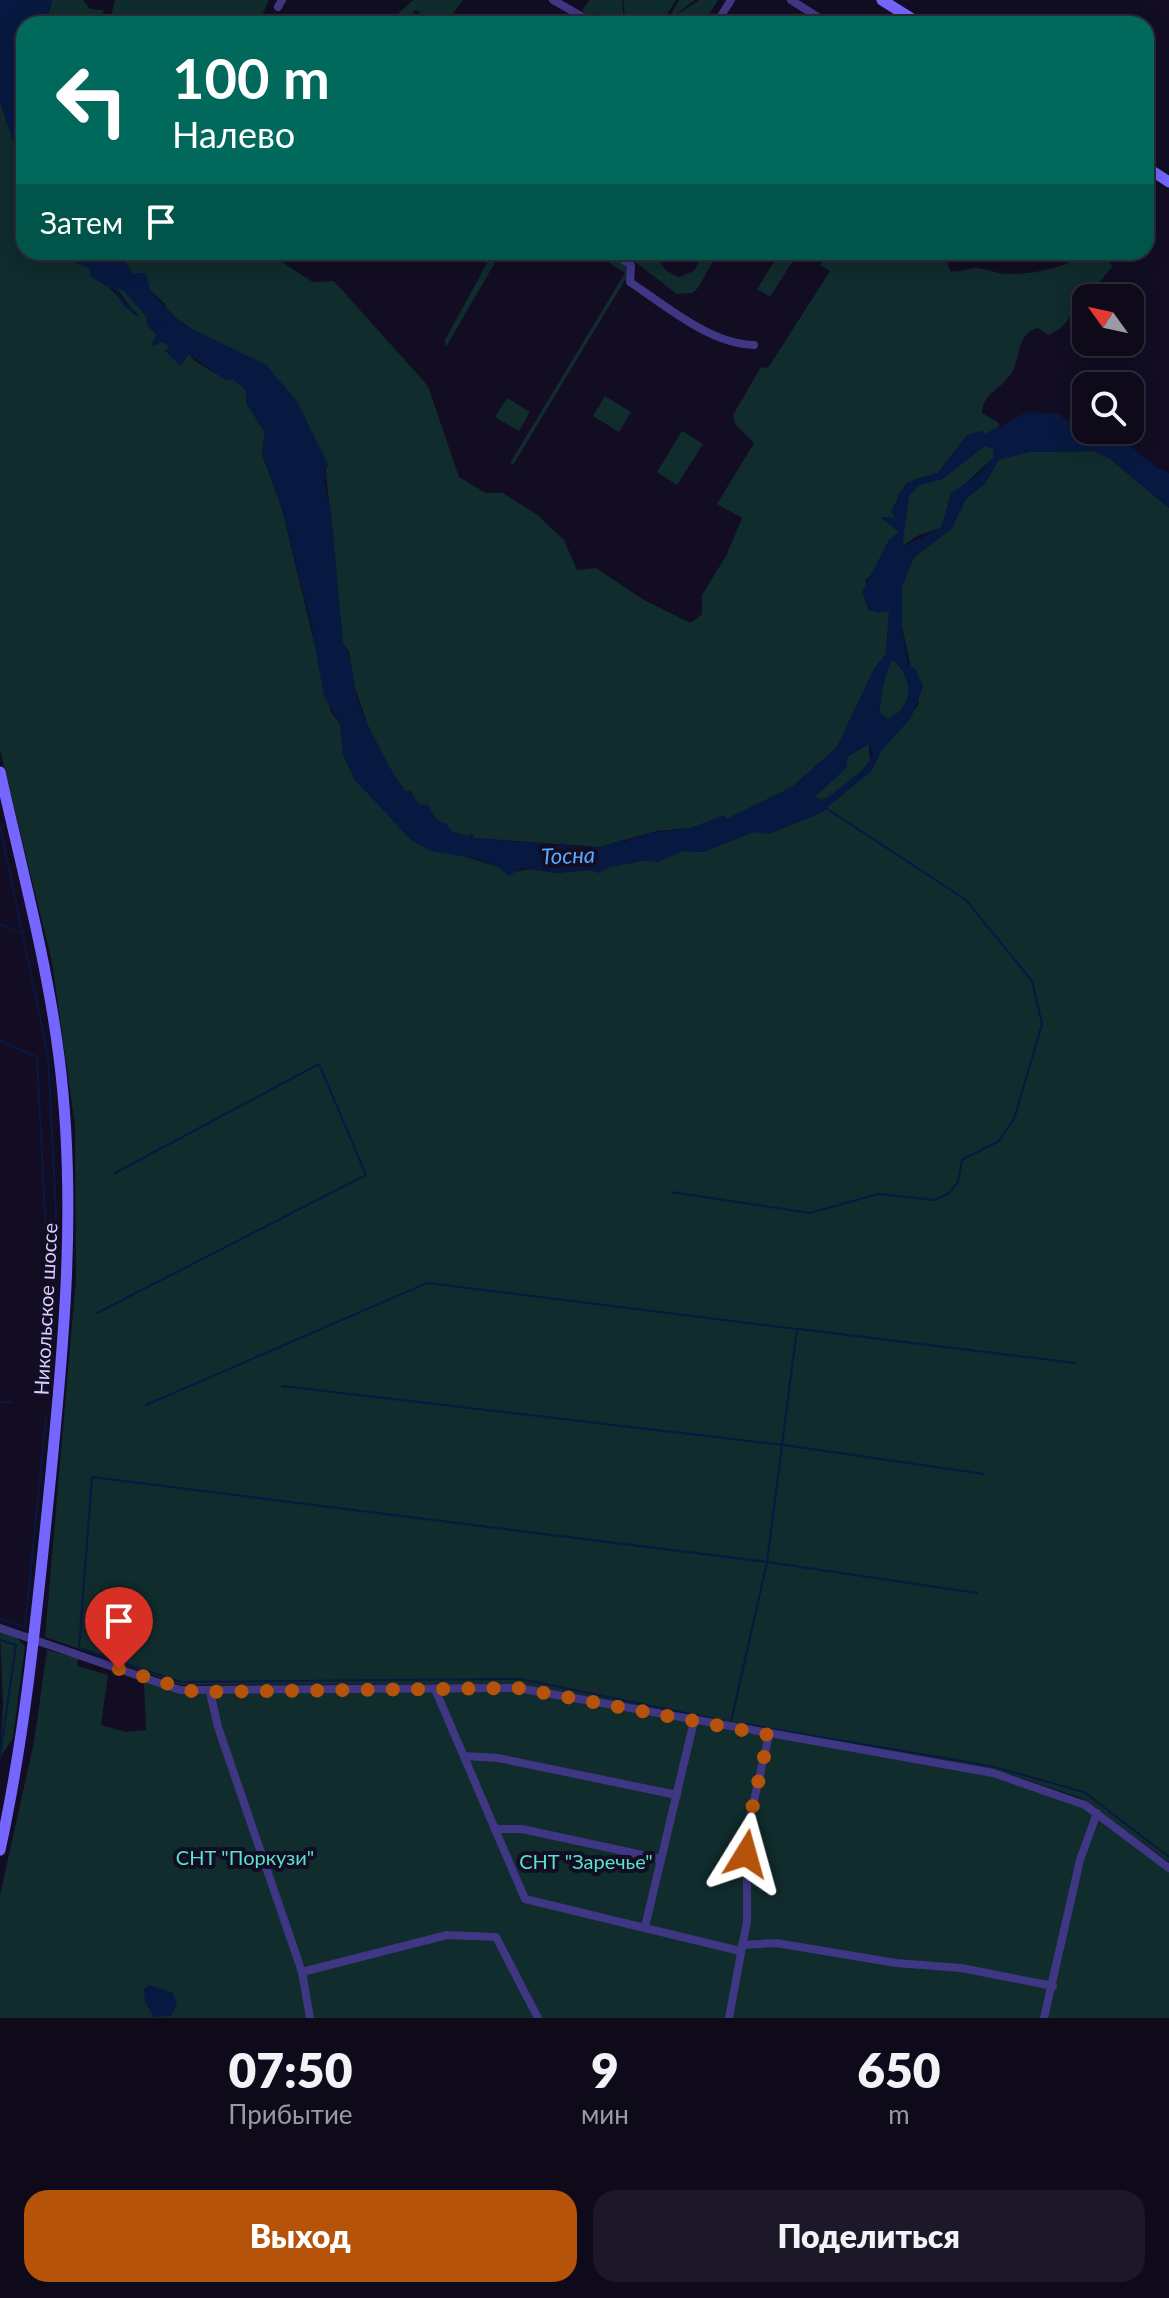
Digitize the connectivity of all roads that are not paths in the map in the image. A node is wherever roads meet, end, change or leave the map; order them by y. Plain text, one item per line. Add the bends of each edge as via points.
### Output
1 (553, 0) edge
2 (791, 0) edge
3 (882, 0) edge
4 (581, 16) edge
5 (816, 16) edge
6 (907, 16) edge
7 (623, 260) edge
8 (754, 345) dead end
9 (0, 772) edge
10 (0, 1628) edge
11 (34, 1639) junction
12 (435, 1689) junction
13 (210, 1692) junction
14 (694, 1721) junction
15 (769, 1735) junction
16 (464, 1756) junction
17 (677, 1795) junction
18 (1097, 1813) junction
19 (495, 1829) junction
20 (0, 1850) edge
21 (661, 1859) junction
22 (1169, 1868) edge
23 (645, 1927) junction
24 (741, 1948) junction
25 (302, 1972) junction
26 (1053, 1986) junction
27 (310, 2018) edge
28 (538, 2018) edge
29 (729, 2018) edge
30 (1044, 2018) edge

1 - 4 street
2 - 5 street
3 - 6 main road
7 - 8 street via 631,265 630,282 645,292 723,341
9 - 11 main road, Никольское шоссе via 52,1012 67,1139 63,1344
10 - 11 street
11 - 13 street via 180,1690
11 - 20 main road, Никольское шоссе
12 - 13 street
12 - 14 street via 518,1688
12 - 16 street
13 - 25 street
14 - 15 street
14 - 17 street
15 - 18 street via 993,1773 1067,1796
15 - 24 street via 747,1831 747,1921
16 - 17 street via 498,1758
16 - 19 street
17 - 21 street
18 - 22 street
18 - 26 street via 1080,1860
19 - 21 street via 522,1829
19 - 23 street via 525,1899
21 - 23 street
23 - 24 street
24 - 26 street via 776,1943
24 - 29 street
25 - 27 street
25 - 28 street via 447,1935 496,1937
26 - 30 street

